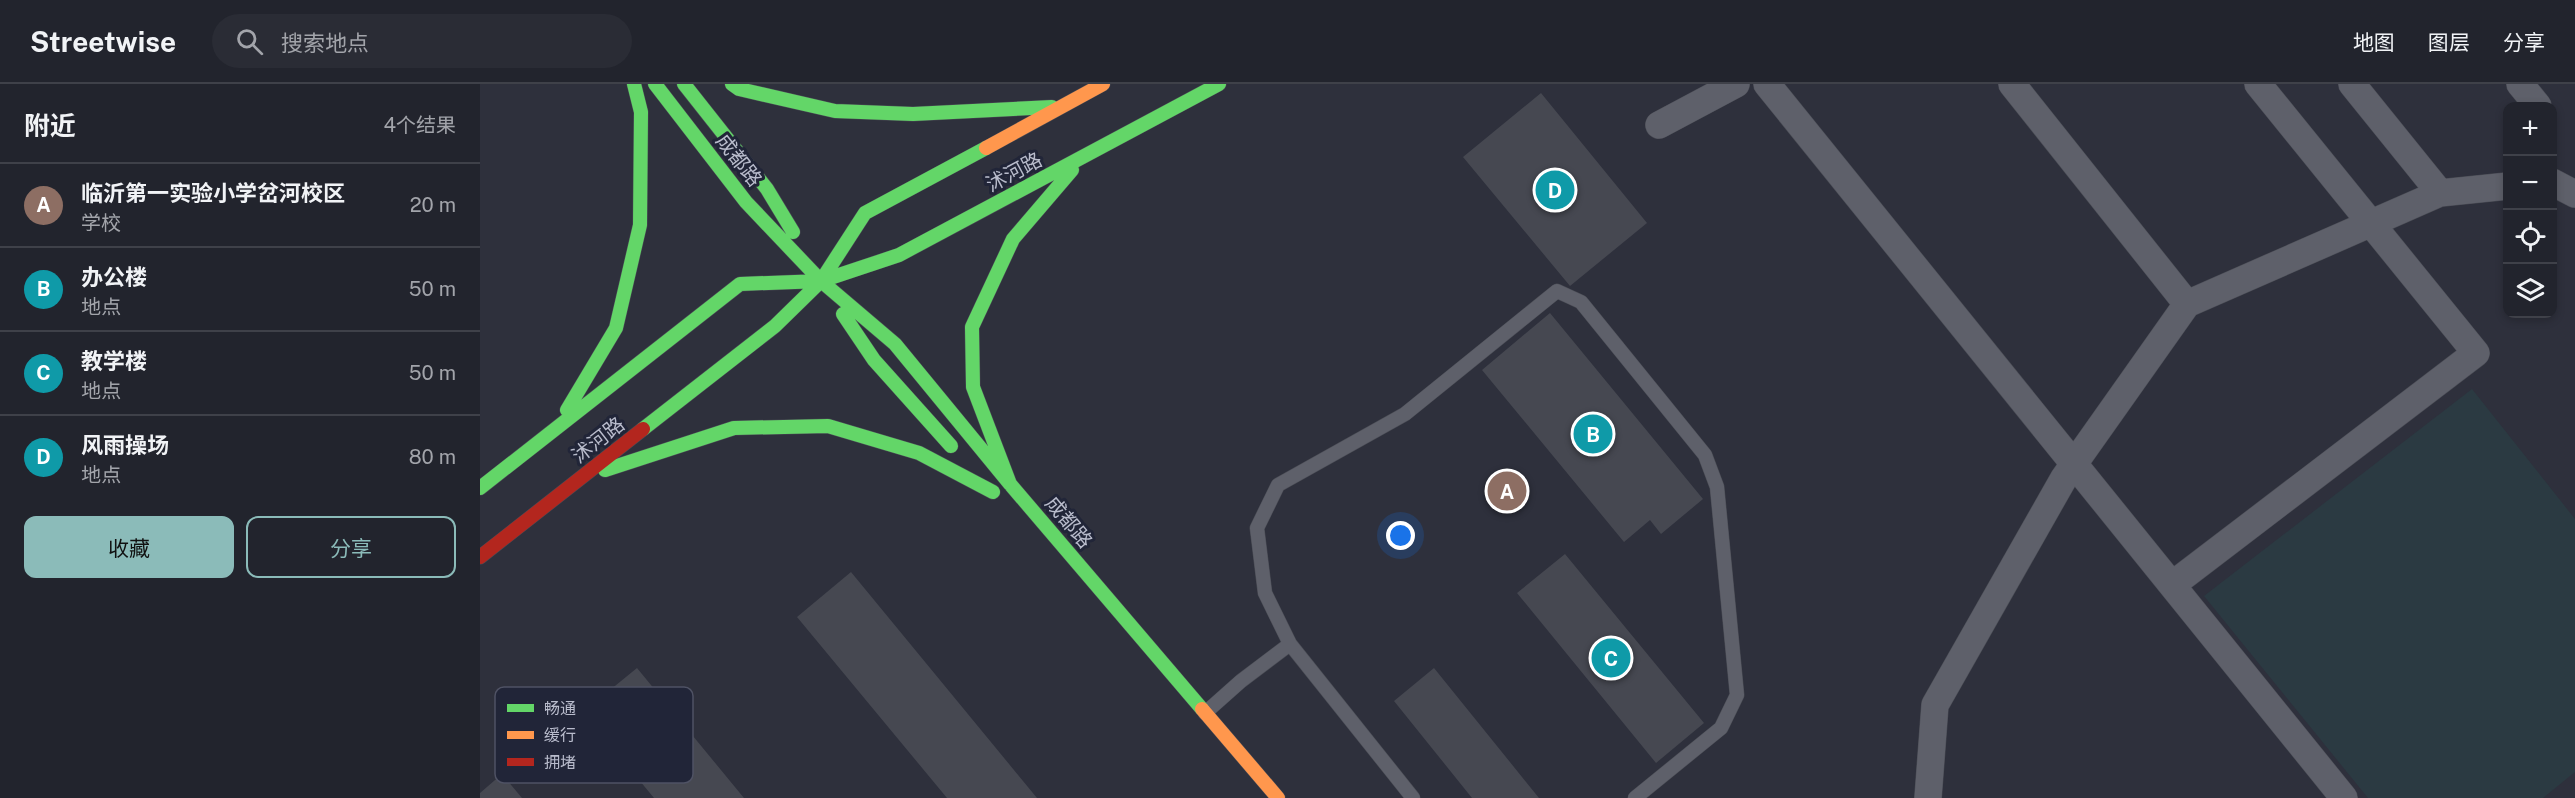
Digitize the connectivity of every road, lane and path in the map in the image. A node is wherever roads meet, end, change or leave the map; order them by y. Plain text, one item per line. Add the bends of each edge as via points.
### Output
1 (634, 84) edge
2 (656, 84) edge
3 (684, 84) edge
4 (732, 84) edge
5 (1103, 84) edge
6 (1219, 84) edge
7 (1736, 84) edge
8 (1767, 84) edge
9 (2012, 84) edge
10 (2258, 84) edge
11 (2352, 84) edge
12 (2520, 84) edge
13 (2535, 102) edge
14 (1060, 107) junction
15 (1659, 125) dead end
16 (1085, 156) junction
17 (2503, 187) edge
18 (2440, 193) junction
19 (2370, 223) junction
20 (821, 281) junction
21 (2187, 304) junction
22 (558, 427) junction
23 (2074, 464) junction
24 (583, 477) junction
25 (1010, 484) junction
26 (480, 488) edge
27 (480, 557) edge
28 (2172, 585) junction
29 (1290, 644) junction
30 (1205, 713) junction
31 (1278, 798) edge
32 (1413, 798) edge
33 (1635, 798) edge
34 (1928, 798) edge
35 (2344, 798) edge

1 - 22 main road via 641,112 640,225 616,328
2 - 20 main road, 成都路 via 746,202
3 - 20 main road, 成都路 via 767,189
4 - 14 main road via 739,89 835,111 913,114
5 - 14 main road, 沭河路
6 - 16 main road, 沭河路
7 - 15 street
8 - 23 street
9 - 21 street
10 - 19 street
11 - 18 street
12 - 13 street
14 - 20 main road, 沭河路 via 865,213
16 - 20 main road, 沭河路 via 898,255
16 - 25 main road via 1013,239 972,327 973,387
17 - 18 street
18 - 19 street
19 - 21 street
19 - 28 street via 2476,353
20 - 22 main road, 沭河路 via 740,284
20 - 24 main road, 沭河路 via 775,326
20 - 24 main road, 成都路 via 874,360 997,497 919,453 828,426 734,428
20 - 25 main road, 成都路 via 895,344
21 - 23 street
22 - 26 main road, 沭河路
23 - 28 street
23 - 34 street via 1935,705
24 - 27 main road, 沭河路
25 - 30 main road, 成都路
28 - 35 street
29 - 30 lane
29 - 32 lane
29 - 33 lane via 1265,593 1257,528 1278,484 1405,414 1557,291 1581,302 1596,320 1705,455 1717,487 1737,695 1721,728
30 - 31 main road, 成都路

